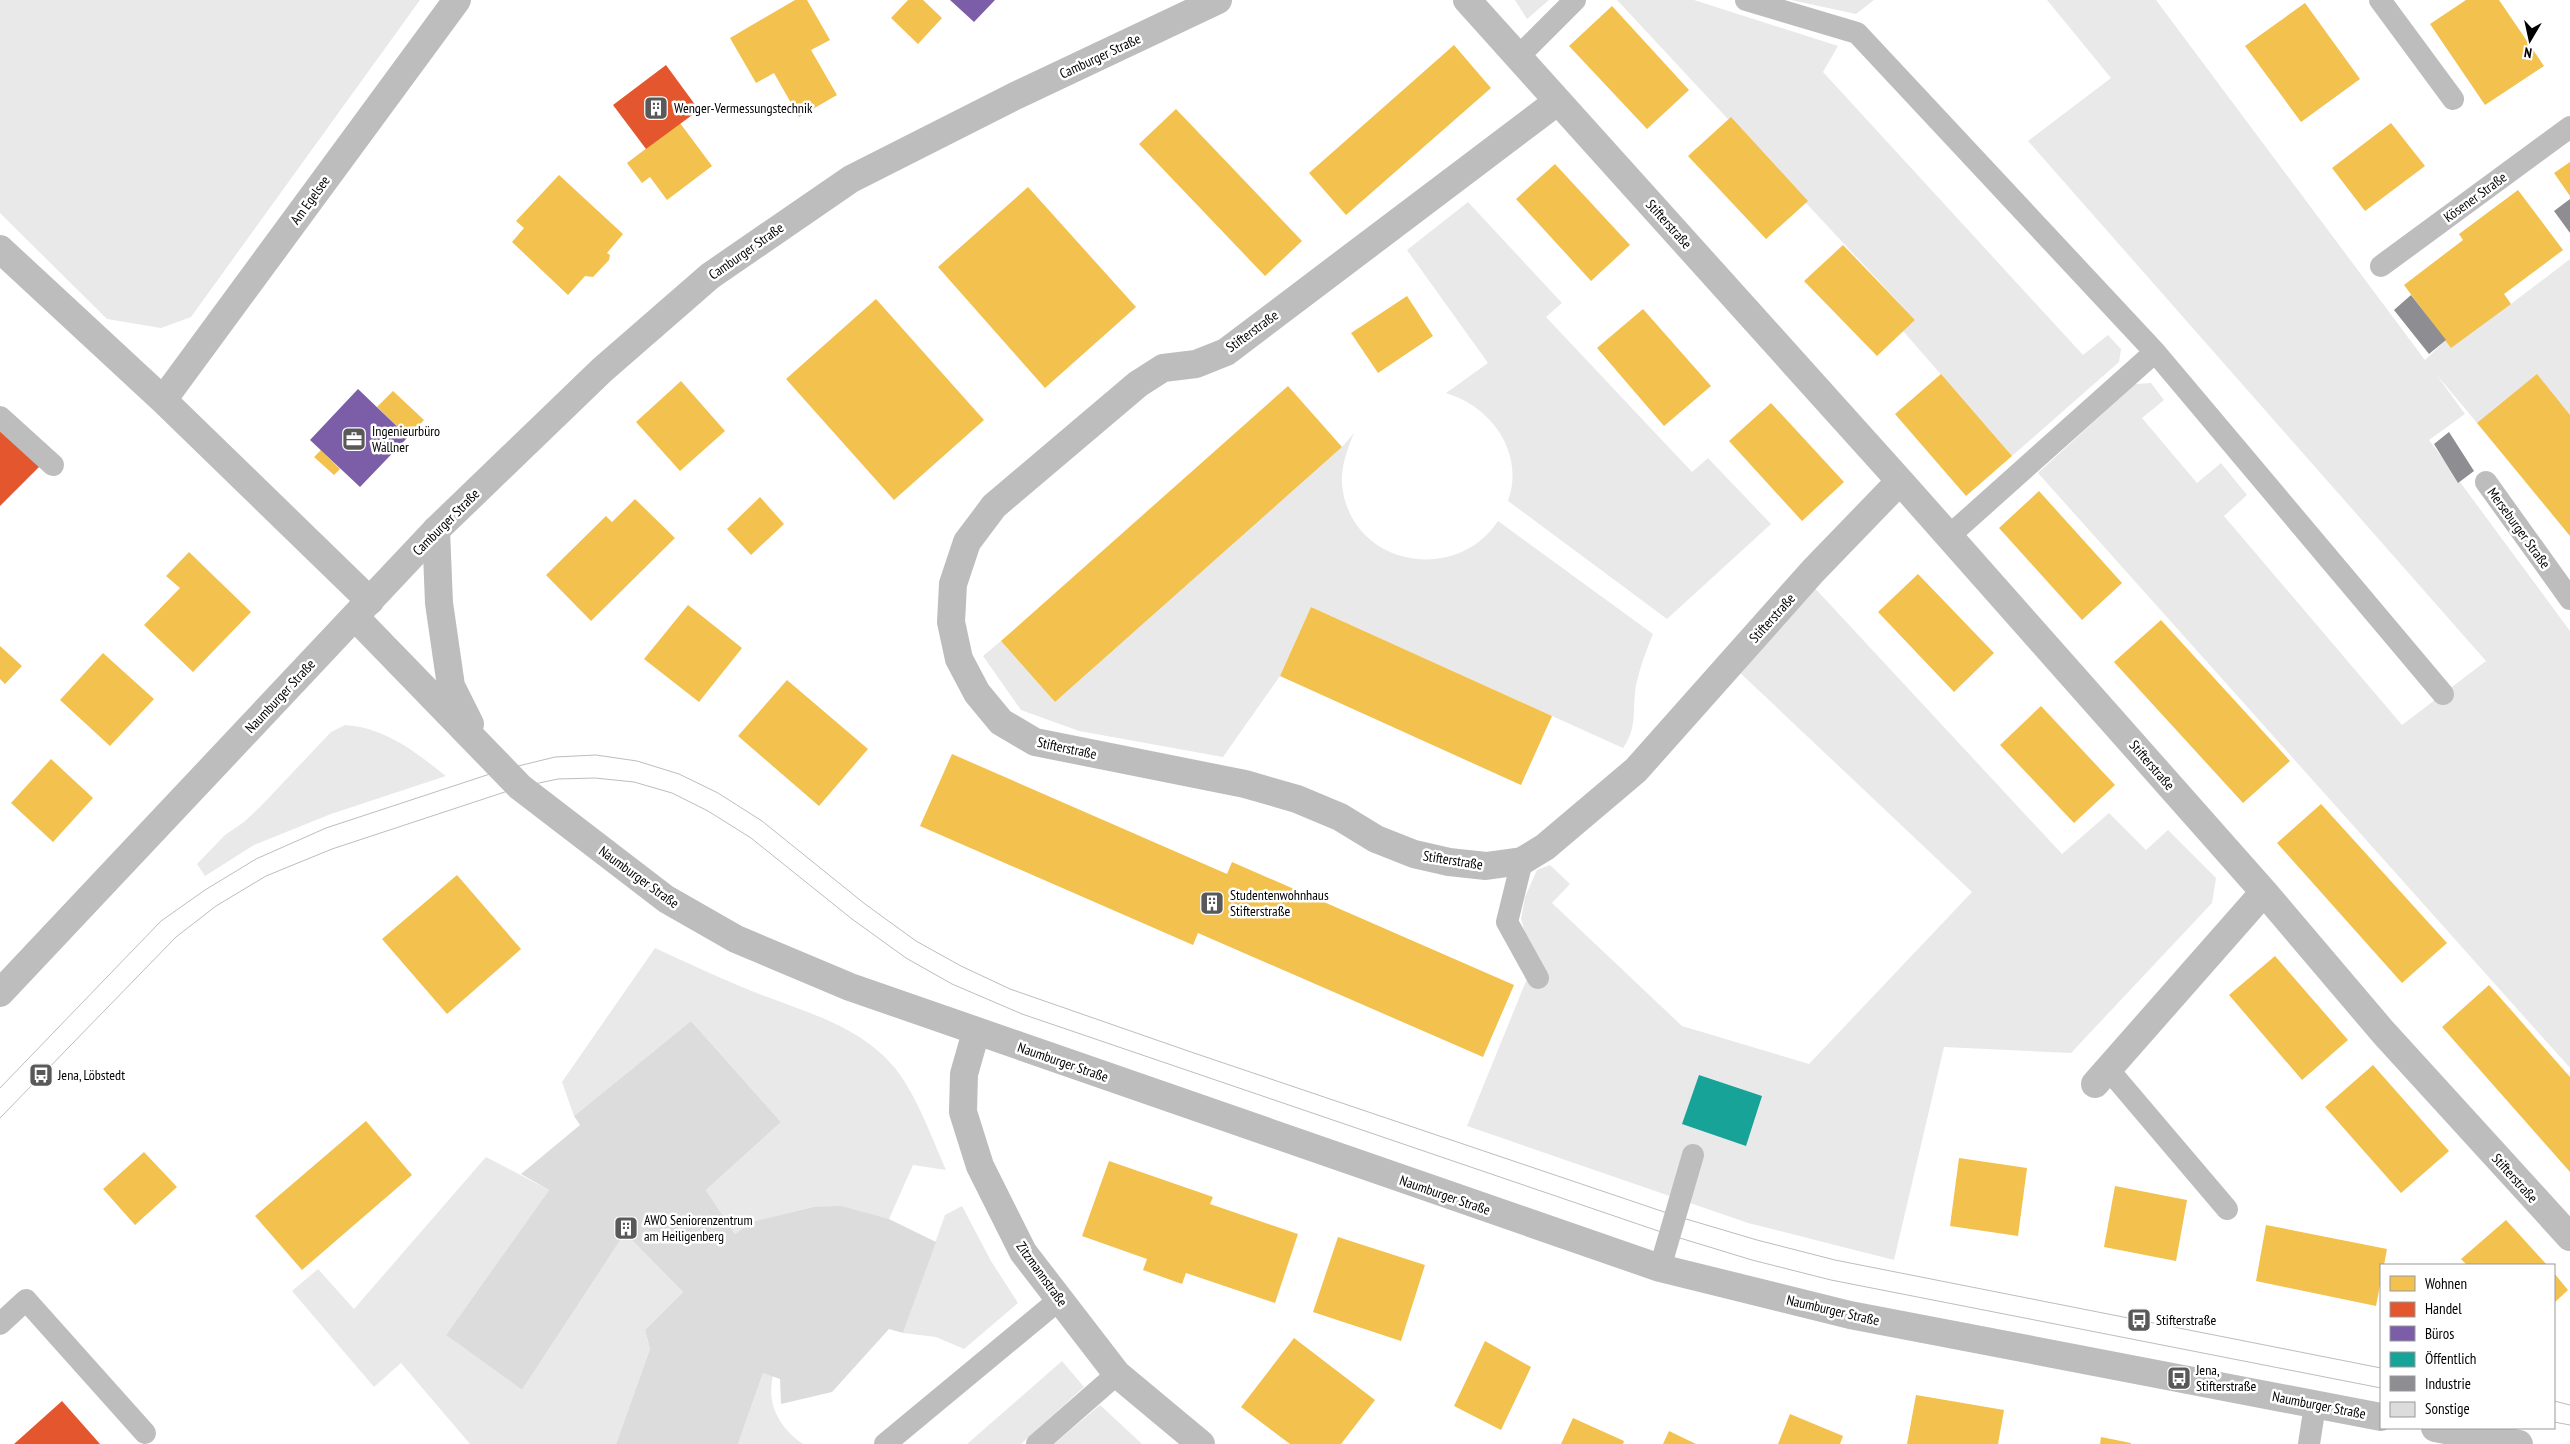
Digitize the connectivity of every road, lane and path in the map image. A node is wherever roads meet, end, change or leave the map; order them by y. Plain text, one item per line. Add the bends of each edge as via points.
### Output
1 (457, 0) edge
2 (1467, 0) edge
3 (1575, 0) edge
4 (1746, 0) edge
5 (2383, 1) edge
6 (1206, 3) edge
7 (1518, 57) junction
8 (2453, 99) dead end
9 (1558, 101) junction
10 (2570, 127) edge
11 (0, 249) edge
12 (2381, 266) dead end
13 (2155, 352) junction
14 (163, 400) junction
15 (0, 418) edge
16 (53, 465) dead end
17 (1900, 480) junction
18 (2486, 482) dead end
19 (436, 530) junction
20 (1949, 536) junction
21 (2570, 599) edge
22 (362, 609) junction
23 (2443, 694) dead end
24 (482, 748) junction
25 (1522, 861) junction
26 (2264, 892) junction
27 (1538, 978) dead end
28 (0, 993) edge
29 (976, 1032) junction
30 (2102, 1077) joint
31 (1693, 1155) dead end
32 (2227, 1209) dead end
33 (2570, 1237) edge
34 (1660, 1268) junction
35 (1060, 1299) junction
36 (0, 1324) edge
37 (1117, 1374) junction
38 (2315, 1405) junction
39 (2380, 1418) edge
40 (2440, 1429) edge
41 (145, 1433) dead end
42 (1192, 1441) edge
43 (885, 1444) edge
44 (1037, 1444) edge
45 (2309, 1444) edge
46 (2519, 1444) edge

1 - 14 street, Am Egelsee
2 - 7 street, Stifterstraße
3 - 7 lane
4 - 13 lane via 1857,33
5 - 8 lane
6 - 19 street, Camburger Straße via 851,179 710,276 602,370
7 - 9 street, Stifterstraße
9 - 17 street, Stifterstraße
9 - 25 street, Stifterstraße via 1226,352 1196,364 1163,368 1138,384 994,506 967,542 952,593 951,622 959,659 977,693 1001,722 1035,742 1245,784 1297,799 1340,817 1376,839 1414,854 1486,866
10 - 12 lane, Kösener Straße
11 - 14 street
13 - 20 lane
13 - 23 lane
14 - 22 street
15 - 16 lane
17 - 20 street, Stifterstraße
17 - 25 street, Stifterstraße via 1806,578 1636,770 1545,847
18 - 21 lane, Merseburger Straße
19 - 22 street, Camburger Straße
19 - 24 street via 439,603 451,686
20 - 26 street, Stifterstraße
22 - 24 street, Naumburger Straße
22 - 28 street, Naumburger Straße
24 - 29 street, Naumburger Straße via 536,801 666,899 736,939 850,987
25 - 27 lane via 1507,922
26 - 30 street
26 - 33 street, Stifterstraße via 2383,1032
29 - 34 street, Naumburger Straße
29 - 35 street, Zitzmannstraße via 964,1074 963,1112 980,1166 1023,1252
30 - 32 lane
31 - 34 lane
34 - 38 street, Naumburger Straße via 1850,1315
35 - 37 street, Zitzmannstraße
35 - 43 lane
36 - 41 lane via 26,1300
37 - 42 street, Zitzmannstraße
37 - 44 lane
38 - 39 street, Naumburger Straße
38 - 45 lane
40 - 46 street

